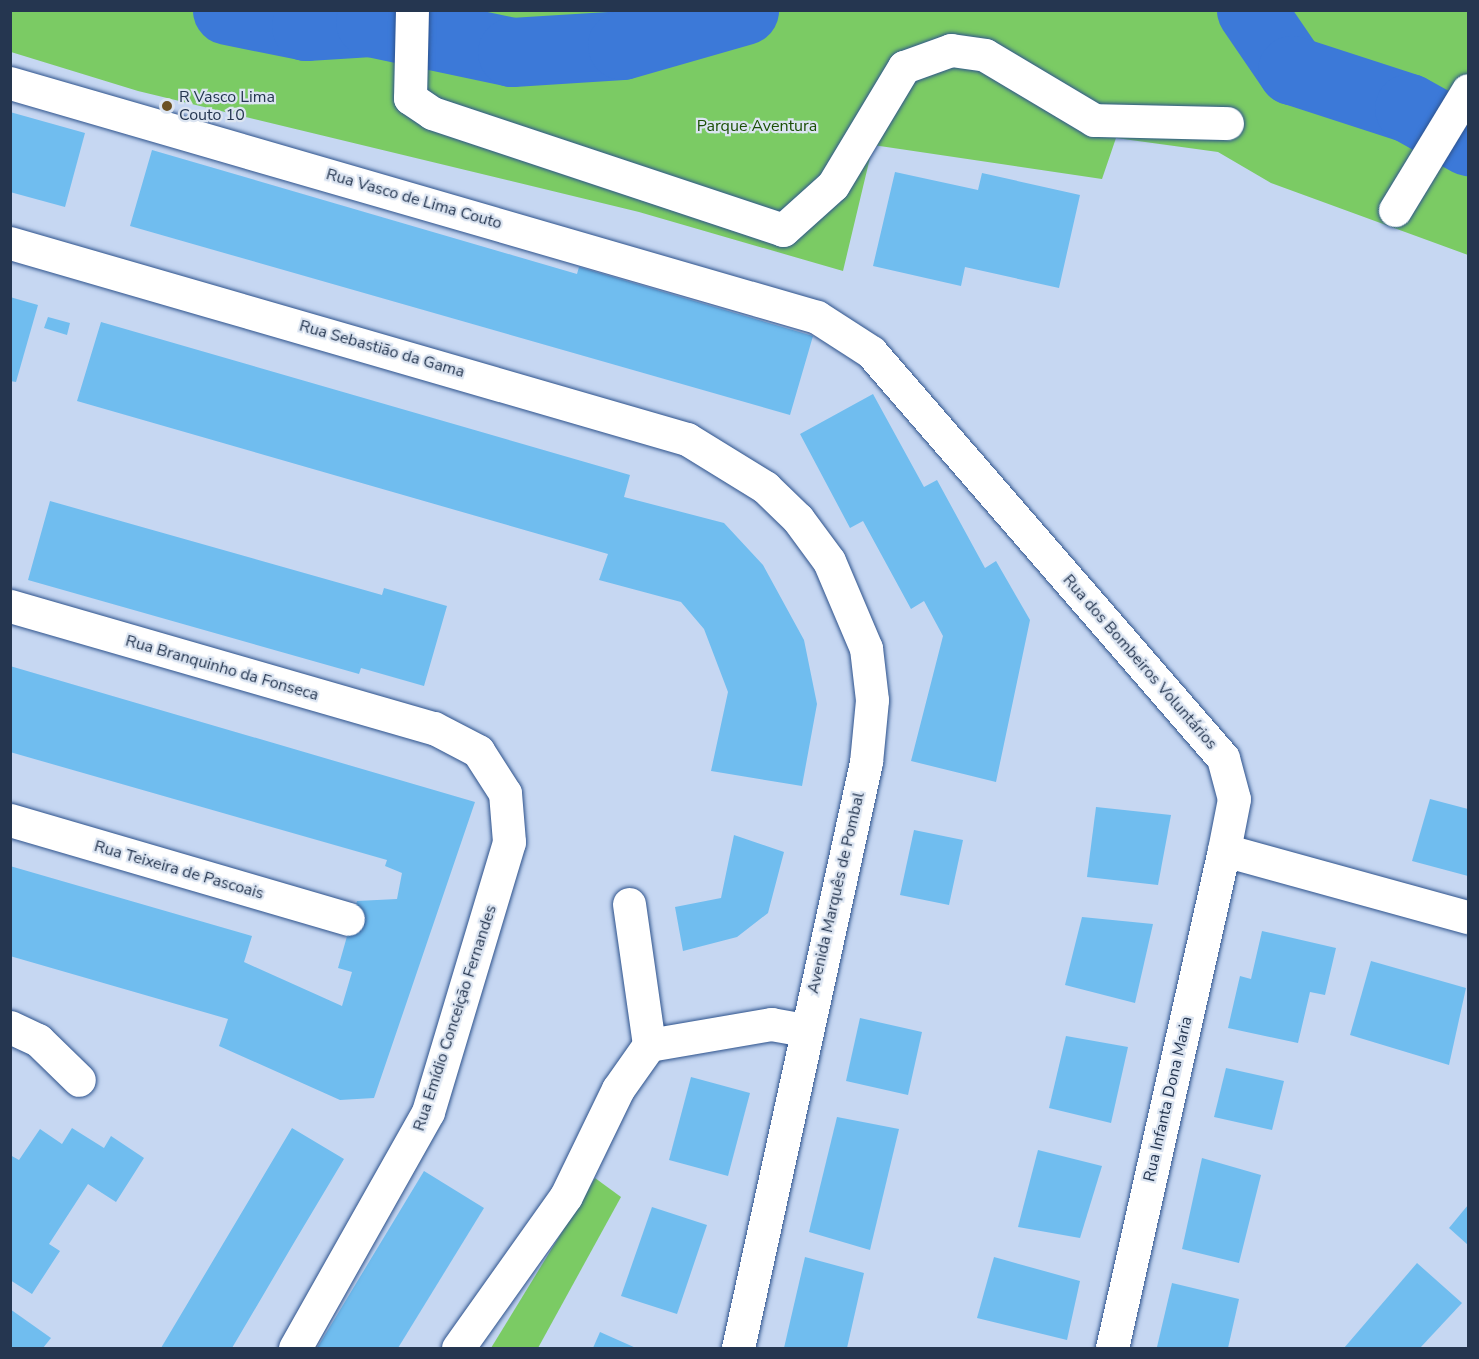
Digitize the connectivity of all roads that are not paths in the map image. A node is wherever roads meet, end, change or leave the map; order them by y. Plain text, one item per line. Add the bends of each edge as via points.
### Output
1 (412, 10) edge
2 (10, 83) edge
3 (1463, 96) edge
4 (1227, 123) dead end
5 (1395, 210) dead end
6 (10, 243) edge
7 (817, 317) joint
8 (745, 472) joint
9 (10, 606) edge
10 (434, 728) joint
11 (10, 820) edge
12 (1224, 850) junction
13 (629, 904) dead end
14 (1468, 917) edge
15 (348, 919) dead end
16 (10, 1027) edge
17 (804, 1030) junction
18 (649, 1045) junction
19 (79, 1080) dead end
20 (295, 1348) edge
21 (458, 1348) edge
22 (738, 1348) edge
23 (1112, 1348) edge

1 - 4 street via 410,98 432,112 783,230 832,185 904,67 951,50 985,55 1094,120
2 - 7 street, Rua Vasco de Lima Couto
3 - 5 street
6 - 8 street, Rua Sebastião da Gama via 634,420 687,439
7 - 12 street, Rua dos Bombeiros Voluntários via 871,352 1222,758 1234,799
8 - 17 street, Avenida Marquês de Pombal via 798,519 829,561 854,610 869,680 866,762
9 - 10 street, Rua Branquinho da Fonseca
10 - 20 street, Rua Emídio Conceição Fernandes via 477,751 496,772 509,814 510,842 428,1112
11 - 15 street, Rua Teixeira de Pascoais
12 - 14 street
12 - 23 street, Rua Infanta Dona Maria
13 - 18 street
16 - 19 street via 38,1040
17 - 18 street via 771,1024
17 - 22 street, Avenida Marquês de Pombal
18 - 21 street via 618,1089 566,1196

